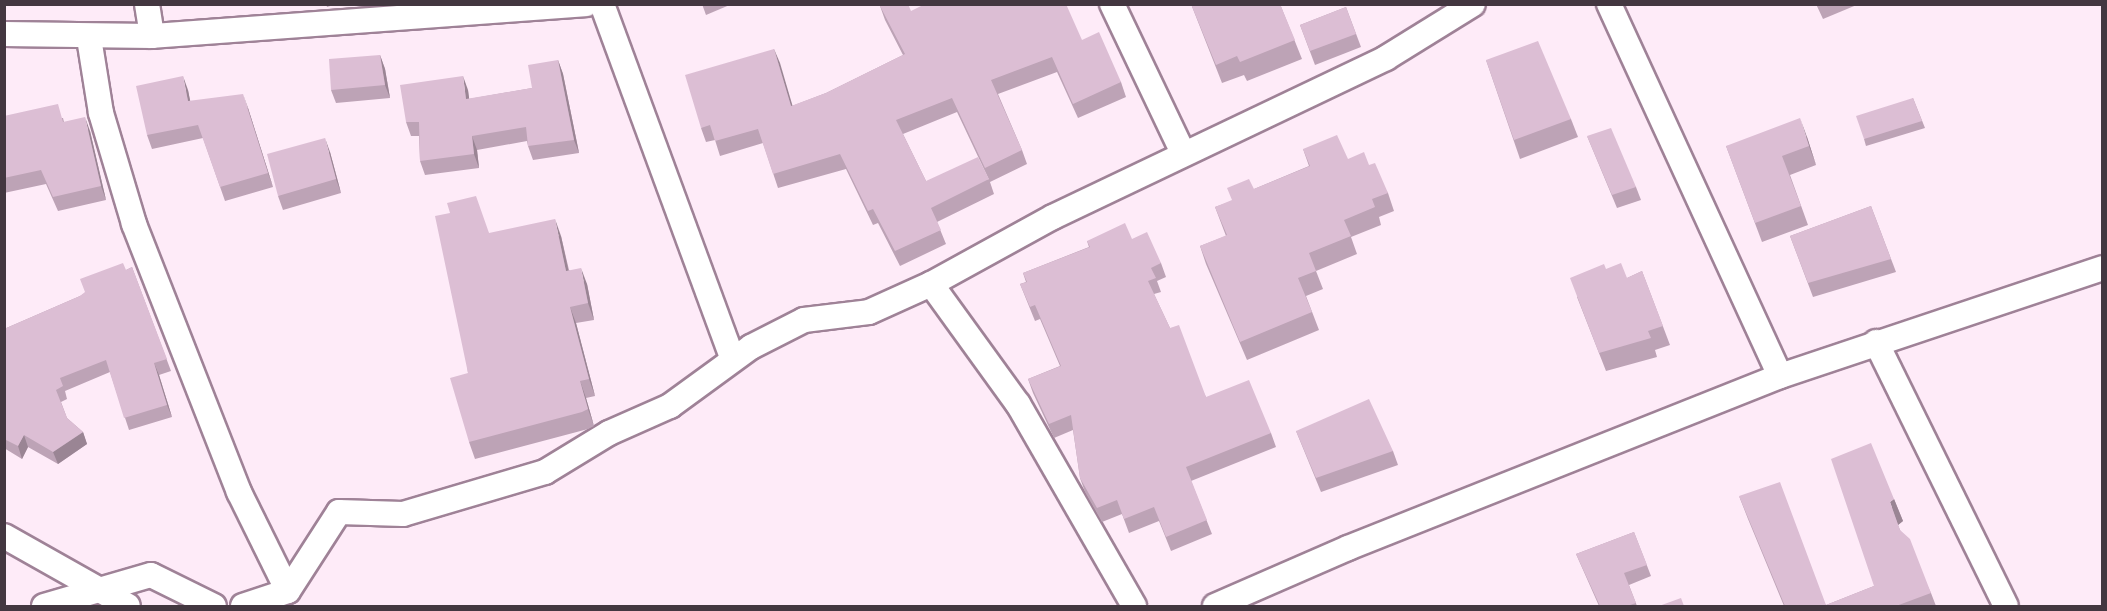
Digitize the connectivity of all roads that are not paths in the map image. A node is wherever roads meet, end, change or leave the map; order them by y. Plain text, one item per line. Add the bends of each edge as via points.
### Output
1 (147, 4) edge
2 (586, 4) edge
3 (603, 4) edge
4 (1112, 4) edge
5 (1473, 4) edge
6 (1609, 4) edge
7 (4, 34) edge
8 (152, 36) junction
9 (89, 38) junction
10 (1183, 153) junction
11 (2103, 268) edge
12 (931, 284) junction
13 (1876, 342) junction
14 (732, 357) junction
15 (1780, 376) junction
16 (4, 536) edge
17 (99, 590) junction
18 (288, 591) junction
19 (44, 606) edge
20 (128, 606) edge
21 (214, 606) edge
22 (243, 606) edge
23 (1134, 606) edge
24 (1215, 606) edge
25 (2006, 606) edge

1 - 8 street
2 - 8 street
3 - 14 street
4 - 10 street
5 - 10 street via 1386,58
6 - 15 street
7 - 9 street
8 - 9 street
9 - 18 street via 101,113 134,224 239,492
10 - 12 street
11 - 13 street
12 - 14 street via 869,312 804,320
12 - 23 street via 1018,404
13 - 15 street
13 - 25 street
14 - 18 street via 670,406 609,433 545,472 403,514 339,512
15 - 24 street via 1348,548
16 - 17 street
17 - 19 street
17 - 20 street
17 - 21 street via 151,574
18 - 22 street

